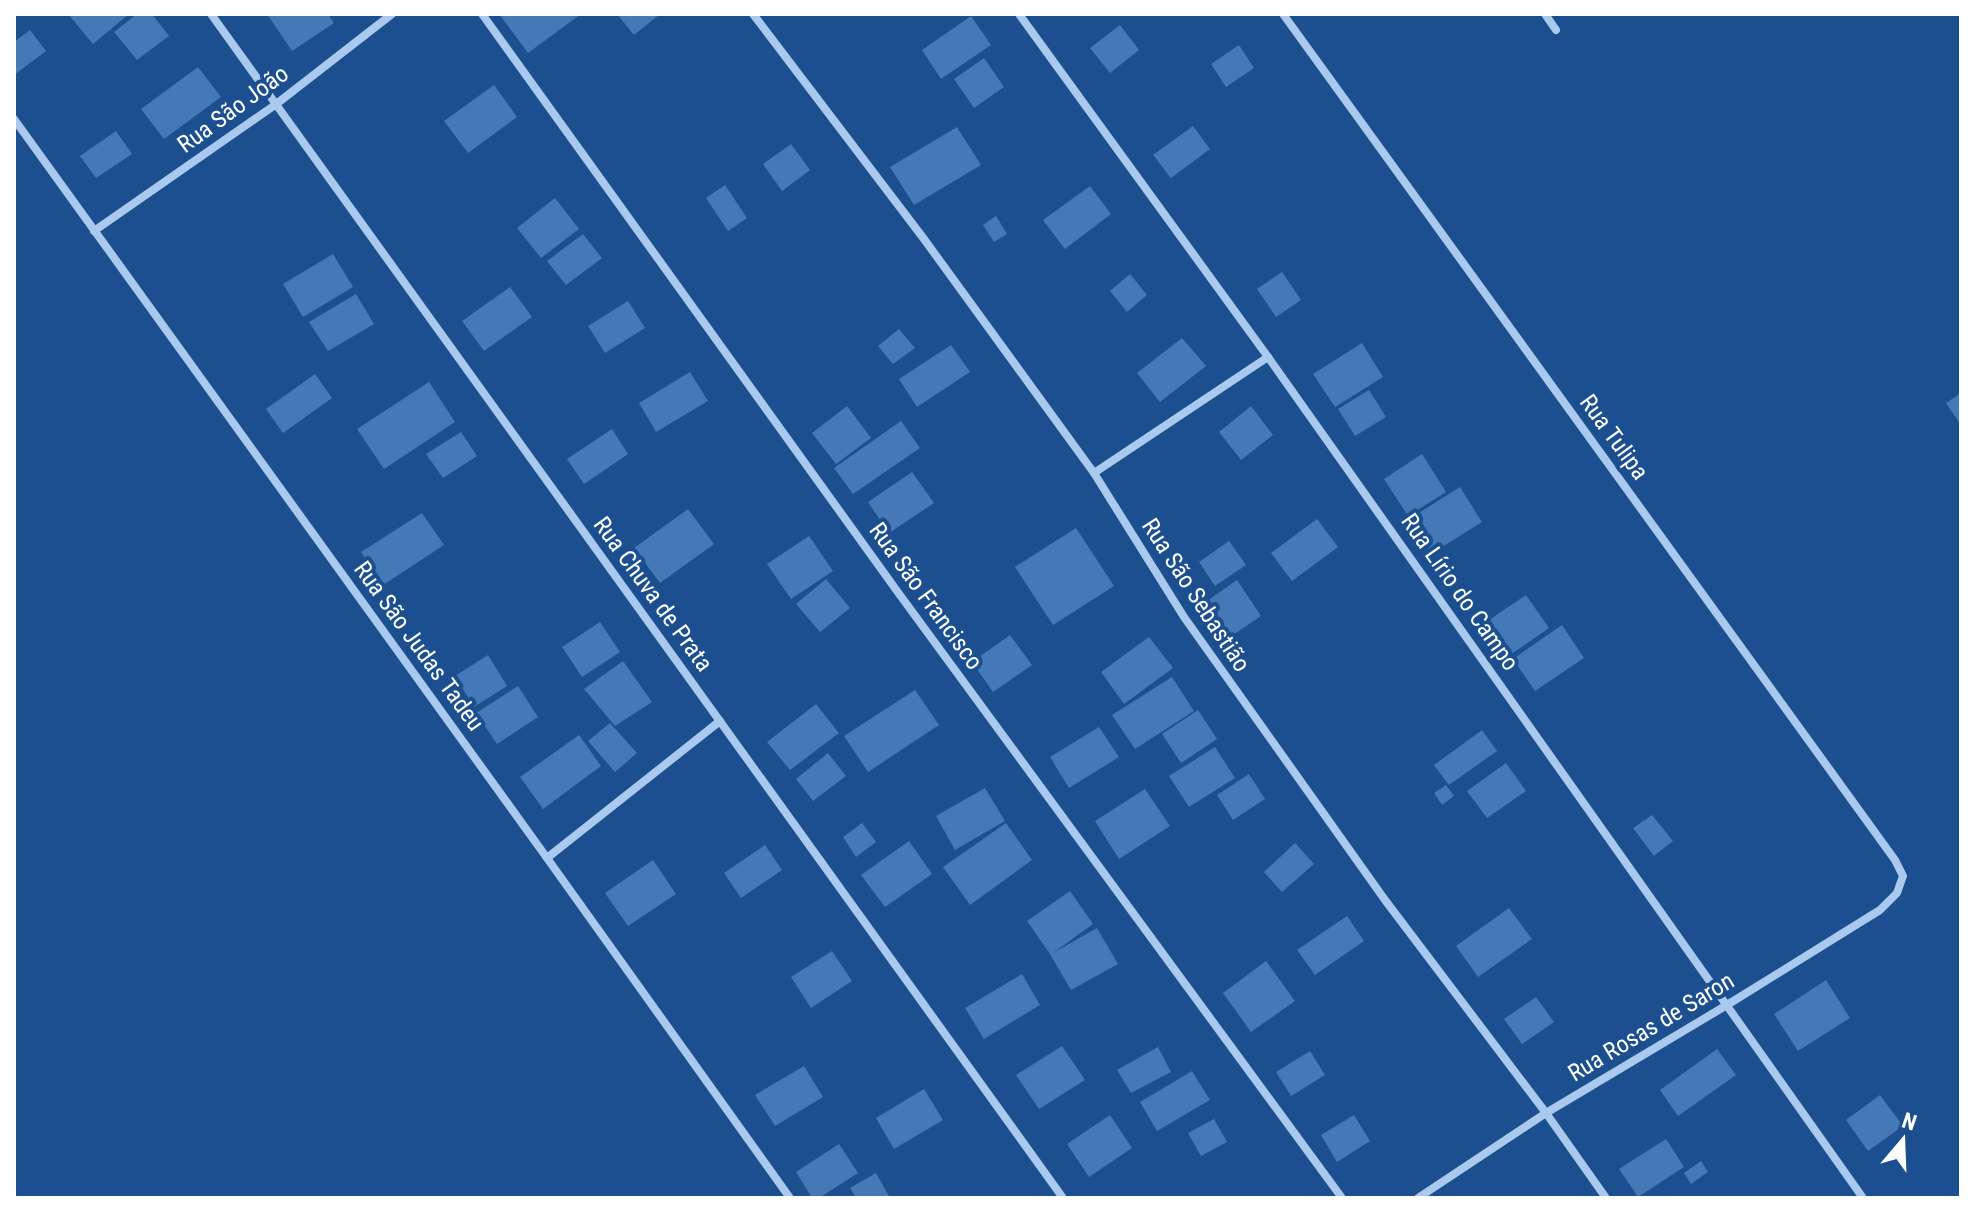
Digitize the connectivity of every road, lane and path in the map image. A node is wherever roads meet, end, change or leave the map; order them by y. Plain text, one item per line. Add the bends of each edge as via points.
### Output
1 (211, 14) edge
2 (392, 14) edge
3 (482, 14) edge
4 (753, 14) edge
5 (1019, 14) edge
6 (1283, 14) edge
7 (1545, 14) edge
8 (1556, 30) dead end
9 (275, 105) junction
10 (14, 119) edge
11 (94, 231) junction
12 (1268, 357) junction
13 (1094, 473) junction
14 (720, 721) junction
15 (547, 858) junction
16 (1900, 887) joint
17 (1727, 1005) junction
18 (1546, 1113) junction
19 (790, 1198) edge
20 (1063, 1198) edge
21 (1342, 1198) edge
22 (1418, 1198) edge
23 (1606, 1198) edge
24 (1863, 1198) edge

1 - 9 street, Rua Chuva de Prata
2 - 9 street, Rua São João
3 - 21 street, Rua São Francisco
4 - 13 street, Rua São Sebastião
5 - 12 street, Rua Lírio do Campo
6 - 16 street, Rua Tulipa via 1895,860 1903,876
7 - 8 street
9 - 11 street, Rua São João
9 - 14 street, Rua Chuva de Prata
10 - 11 street, Rua São Judas Tadeu
11 - 15 street, Rua São Judas Tadeu
12 - 13 street
12 - 17 street, Rua Lírio do Campo
13 - 18 street, Rua São Sebastião via 1202,643 1385,900
14 - 15 street
14 - 20 street, Rua Chuva de Prata
15 - 19 street, Rua São Judas Tadeu
16 - 17 street, Rua Rosas de Saron via 1880,910
17 - 18 street, Rua Rosas de Saron
17 - 24 street, Rua Lírio do Campo
18 - 22 street, Rua Rosas de Saron
18 - 23 street, Rua São Sebastião

